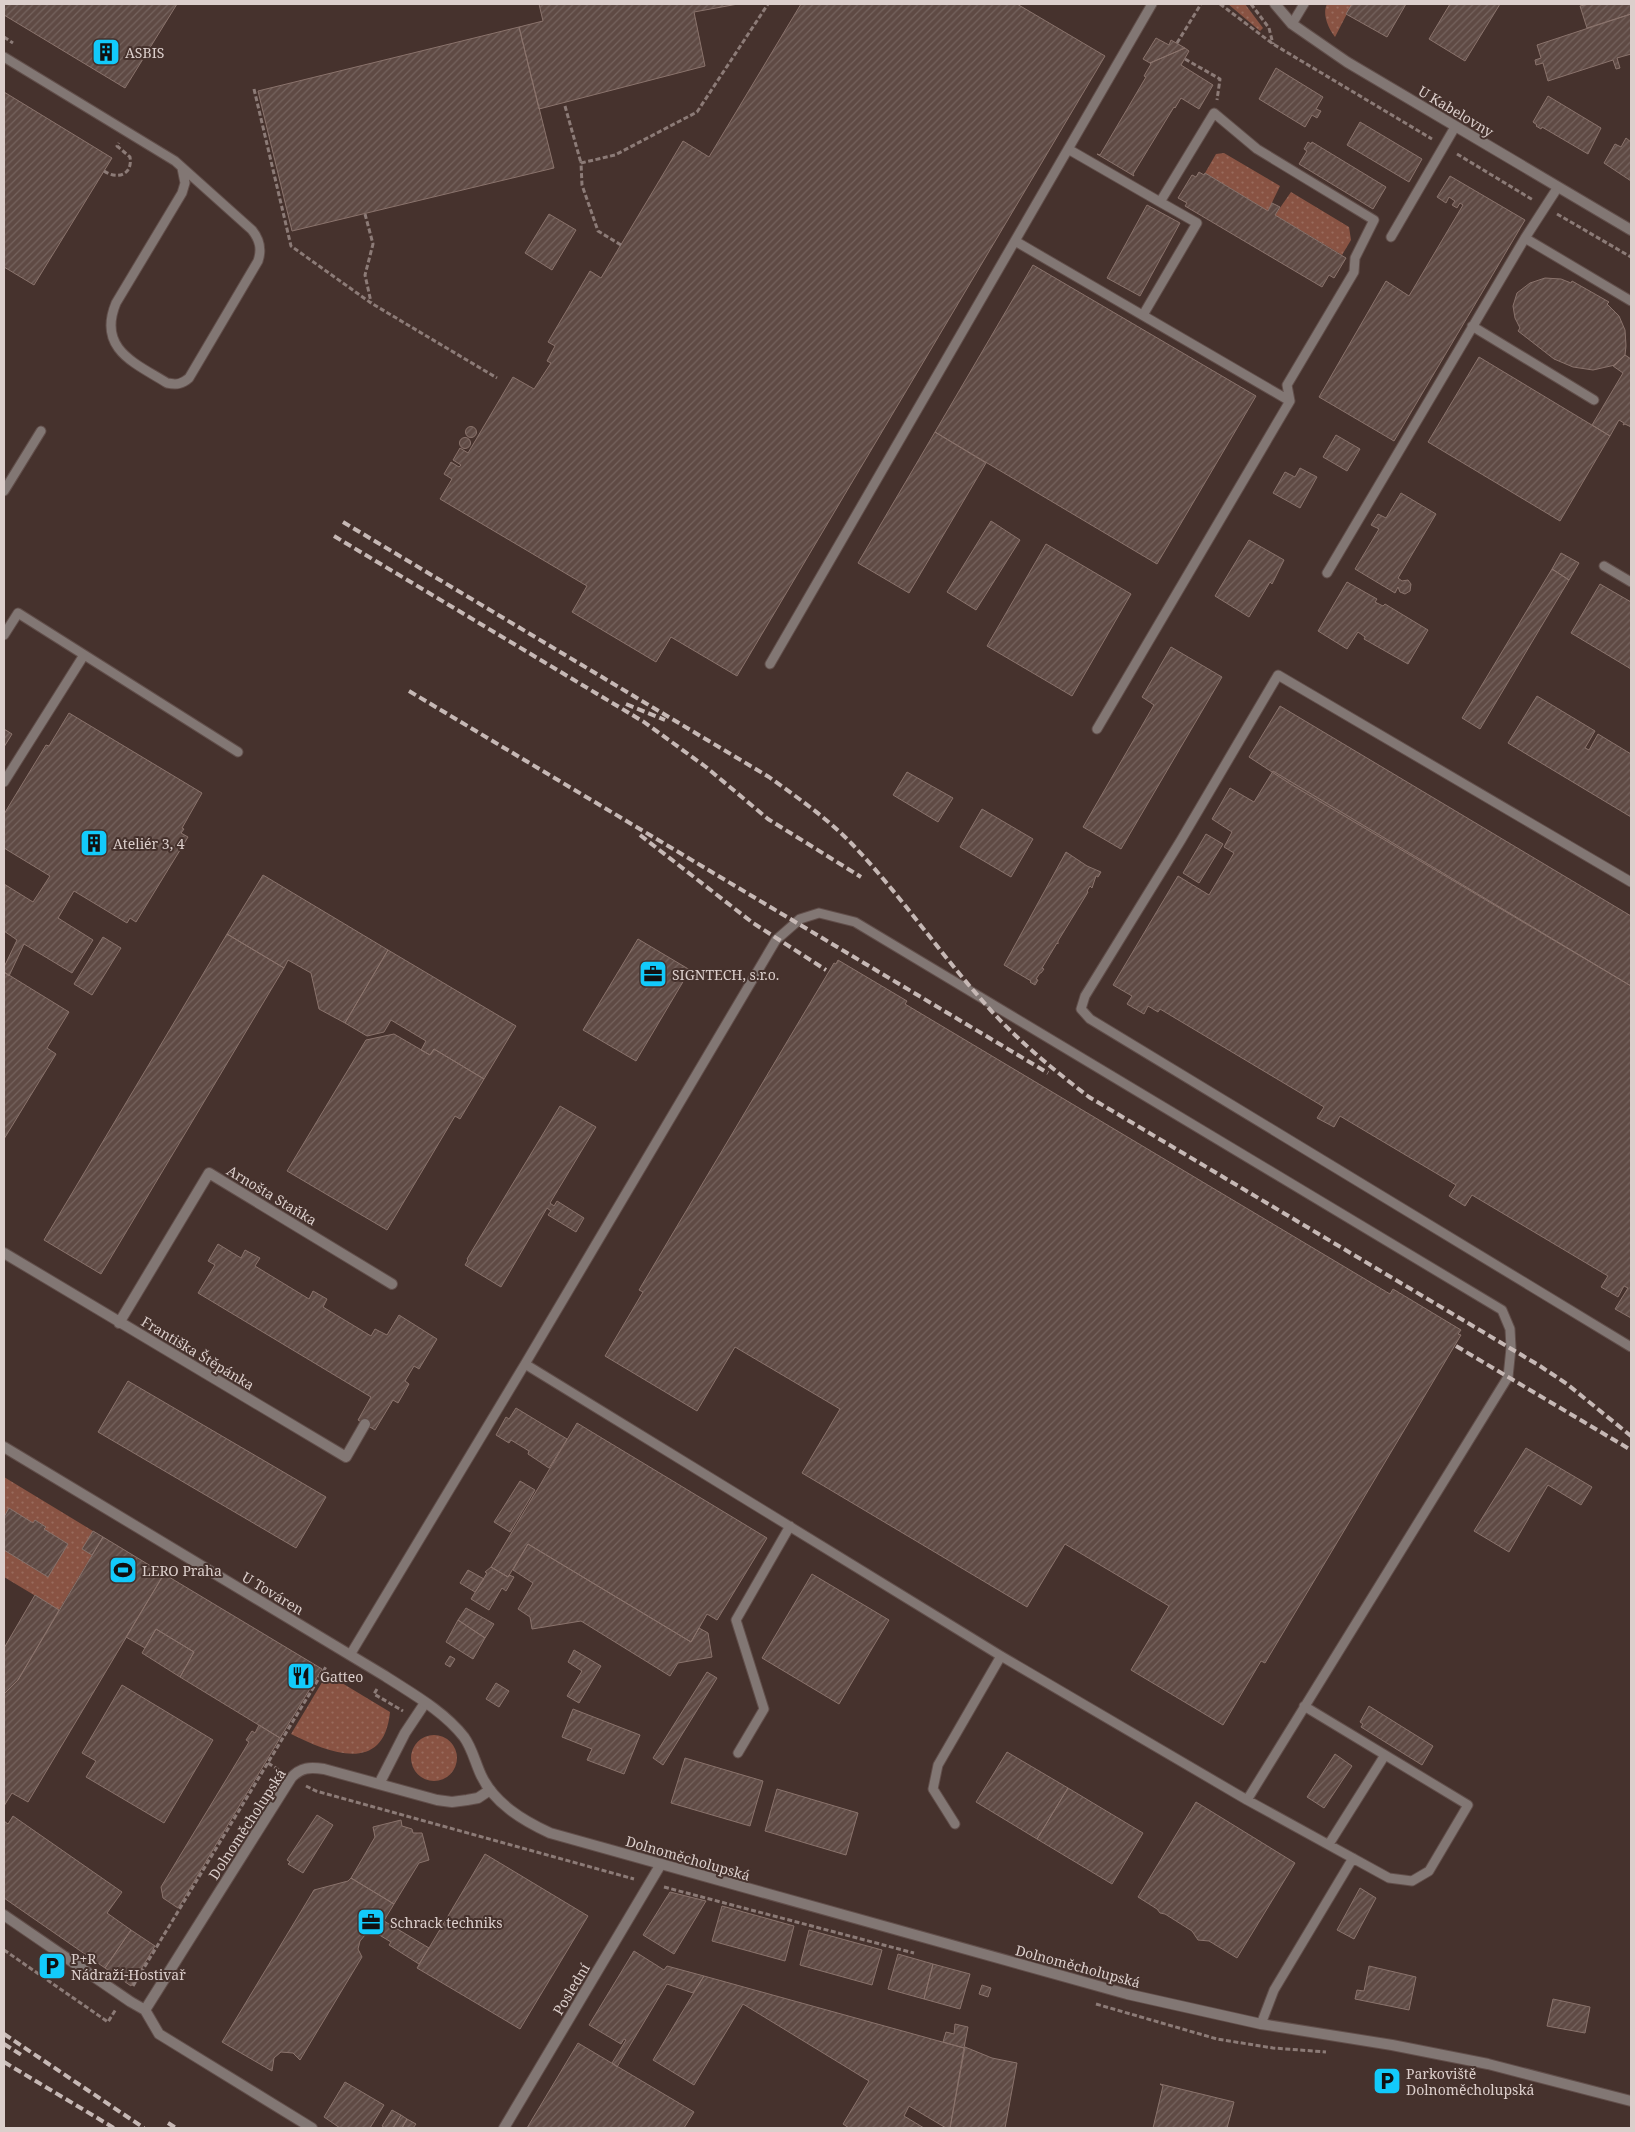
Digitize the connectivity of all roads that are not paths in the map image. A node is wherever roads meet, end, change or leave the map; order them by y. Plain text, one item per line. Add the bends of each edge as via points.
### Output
1 (1152, 4) edge
2 (1275, 4) edge
3 (1304, 4) edge
4 (1292, 24) junction
5 (4, 57) edge
6 (1455, 126) junction
7 (1068, 150) junction
8 (182, 168) junction
9 (1558, 187) junction
10 (1160, 202) junction
11 (1631, 230) edge
12 (1391, 237) dead end
13 (1525, 238) junction
14 (1015, 241) junction
15 (1631, 301) edge
16 (1144, 316) junction
17 (1472, 326) junction
18 (1594, 400) dead end
19 (1290, 401) junction
20 (40, 431) dead end
21 (4, 491) edge
22 (1604, 566) dead end
23 (1328, 573) dead end
24 (1631, 582) edge
25 (4, 636) edge
26 (84, 655) junction
27 (770, 664) dead end
28 (1097, 729) dead end
29 (238, 752) dead end
30 (4, 782) edge
31 (1631, 882) edge
32 (4, 1253) edge
33 (392, 1284) dead end
34 (119, 1322) junction
35 (1631, 1347) edge
36 (525, 1364) junction
37 (365, 1424) dead end
38 (4, 1447) edge
39 (790, 1526) junction
40 (350, 1655) junction
41 (1001, 1656) junction
42 (425, 1703) junction
43 (1304, 1706) junction
44 (738, 1753) dead end
45 (1385, 1755) junction
46 (379, 1784) junction
47 (490, 1790) junction
48 (1247, 1800) junction
49 (526, 1821) joint
50 (955, 1824) dead end
51 (1329, 1844) junction
52 (1353, 1858) junction
53 (661, 1864) junction
54 (4, 1915) edge
55 (145, 2010) junction
56 (1261, 2024) junction
57 (1631, 2100) edge
58 (312, 2128) edge
59 (504, 2128) edge

1 - 7 lane
2 - 4 street, U Kabelovny
3 - 4 lane
4 - 6 street, U Kabelovny via 1347,62
5 - 8 lane
6 - 9 street, U Kabelovny
6 - 12 lane
7 - 10 lane
7 - 14 lane
8 - 8 lane via 252,230 258,238 261,253 189,378 182,383 167,383 125,357 112,340 111,314 182,193 185,183
9 - 11 street, U Kabelovny
9 - 13 lane
10 - 16 lane via 1197,224
10 - 19 lane via 1214,113 1257,149 1374,220 1355,258 1354,272 1287,385
13 - 15 lane
13 - 17 lane
14 - 16 lane
14 - 27 lane
16 - 19 lane
17 - 18 lane
17 - 23 lane
19 - 28 lane
20 - 21 lane
22 - 24 lane
25 - 26 lane via 18,613
26 - 29 lane
26 - 30 lane
31 - 35 lane via 1278,675 1085,996 1082,1009 1090,1019
32 - 34 street, Františka Štěpánka
33 - 34 street, Arnošta Staňka via 209,1173
34 - 37 street, Františka Štěpánka via 346,1456
36 - 39 lane
36 - 40 lane
36 - 43 lane via 776,940 800,919 819,913 855,922 1502,1310 1510,1329 1508,1377
38 - 40 street, U Továren
39 - 41 lane
39 - 44 lane via 736,1620 764,1709
40 - 42 street, U Továren
41 - 48 lane
41 - 50 lane via 938,1765 933,1789
42 - 46 street via 414,1717
42 - 47 street, U Továren via 465,1738
43 - 45 lane
43 - 48 lane
45 - 51 lane
45 - 52 lane via 1468,1805 1429,1871 1412,1881 1389,1878
46 - 47 street, Dolnoměcholupská via 452,1802 478,1798
46 - 55 street, Dolnoměcholupská via 314,1768 297,1771
47 - 49 street, U Továren via 511,1812
48 - 51 lane
49 - 53 street, Dolnoměcholupská via 550,1833
51 - 52 lane
52 - 56 lane via 1274,1990
53 - 56 street, Dolnoměcholupská via 1127,1994
53 - 59 street, Poslední
54 - 55 street
55 - 58 street via 159,2034
56 - 57 street, Dolnoměcholupská via 1462,2058

